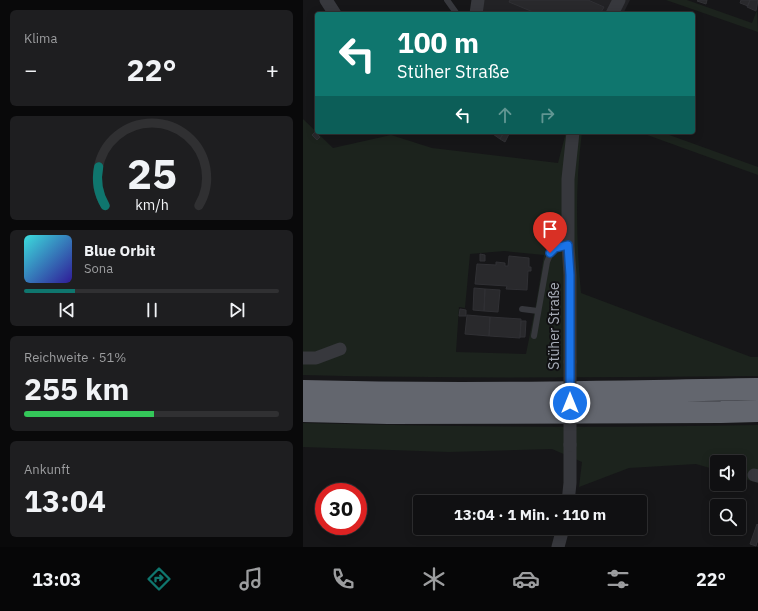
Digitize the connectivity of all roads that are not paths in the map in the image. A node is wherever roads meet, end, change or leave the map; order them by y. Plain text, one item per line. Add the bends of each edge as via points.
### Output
1 (326, 0) edge
2 (447, 0) edge
3 (478, 0) edge
4 (619, 0) edge
5 (334, 12) edge
6 (456, 12) edge
7 (476, 12) edge
8 (613, 12) edge
9 (573, 134) edge
10 (568, 245) junction
11 (522, 309) dead end
12 (538, 311) junction
13 (534, 336) dead end
14 (340, 349) dead end
15 (303, 358) edge
16 (758, 389) edge
17 (303, 391) edge
18 (303, 411) edge
19 (758, 411) edge
20 (569, 495) edge
21 (561, 535) edge
22 (557, 547) edge

1 - 5 street
2 - 6 lane
3 - 7 street
4 - 8 street
9 - 10 street, Stüher Straße via 568,179
10 - 12 lane, Stüher Straße via 555,248 550,253
10 - 20 street, Stüher Straße, bridge
11 - 12 lane
12 - 13 lane, Stüher Straße
14 - 15 street via 317,358
16 - 17 highway via 484,393
18 - 19 highway
21 - 22 street

